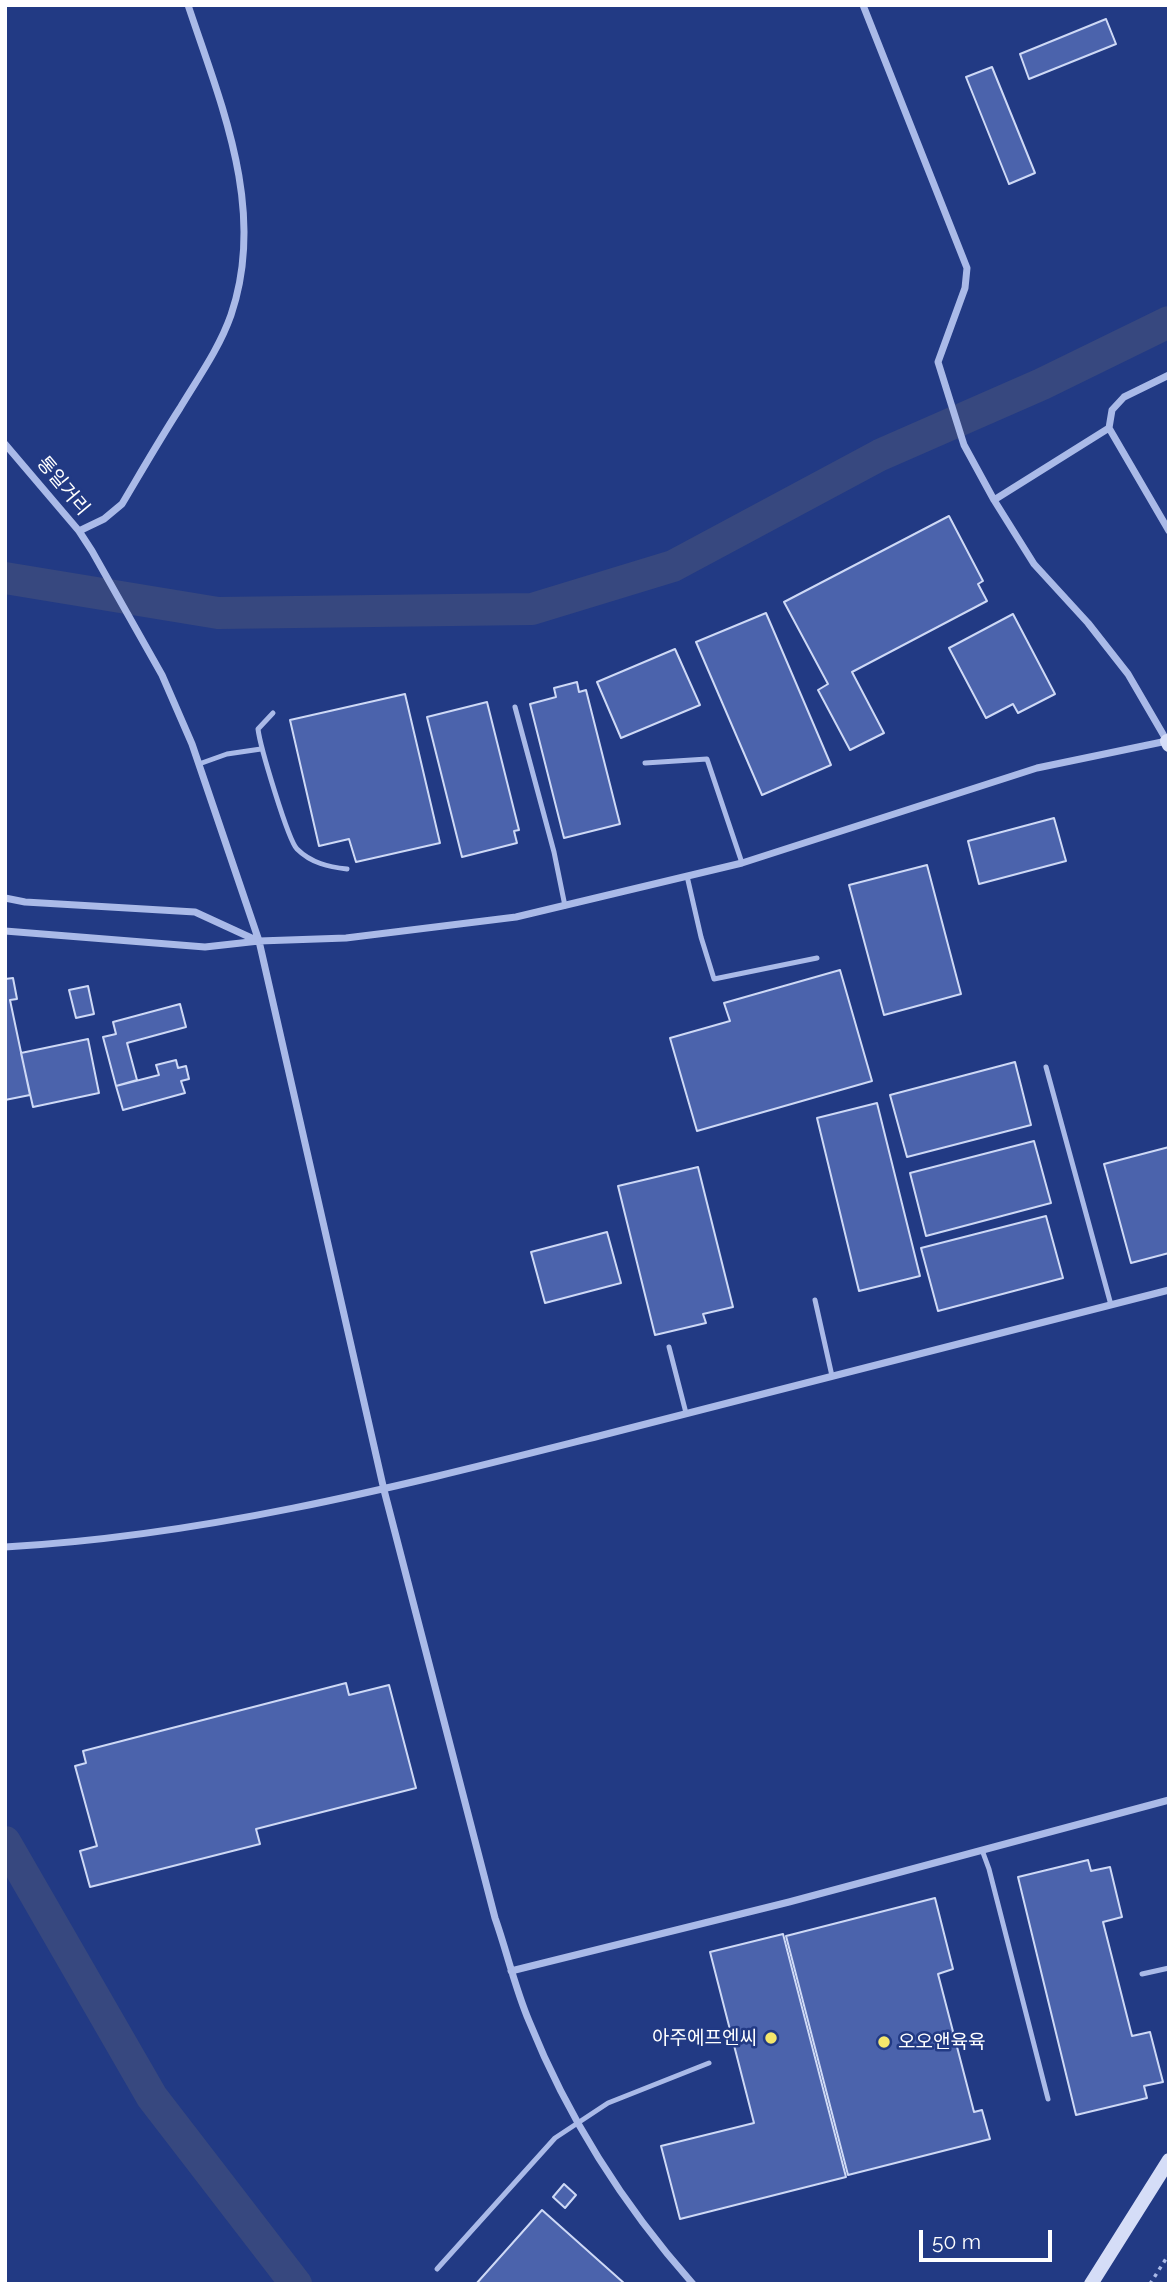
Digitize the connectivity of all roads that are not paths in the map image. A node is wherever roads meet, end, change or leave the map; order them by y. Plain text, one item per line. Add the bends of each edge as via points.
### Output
1 (188, 5) edge
2 (863, 5) edge
3 (1169, 375) edge
4 (1109, 428) junction
5 (5, 444) edge
6 (994, 500) junction
7 (79, 531) junction
8 (1169, 531) edge
9 (514, 707) dead end
10 (273, 713) dead end
11 (1168, 743) edge
12 (261, 749) junction
13 (199, 764) junction
14 (645, 764) dead end
15 (742, 863) junction
16 (347, 869) dead end
17 (687, 876) junction
18 (5, 898) edge
19 (565, 905) junction
20 (5, 931) edge
21 (259, 941) junction
22 (817, 958) dead end
23 (1046, 1067) dead end
24 (1169, 1290) edge
25 (816, 1300) dead end
26 (1111, 1305) junction
27 (669, 1348) dead end
28 (832, 1376) junction
29 (686, 1413) junction
30 (384, 1490) junction
31 (5, 1547) edge
32 (1169, 1800) edge
33 (982, 1850) junction
34 (1169, 1968) edge
35 (511, 1971) junction
36 (1142, 1974) dead end
37 (709, 2063) dead end
38 (1048, 2099) dead end
39 (577, 2123) junction
40 (1169, 2160) edge
41 (438, 2269) dead end
42 (693, 2284) edge
43 (1091, 2284) edge

1 - 7 street via 242,186 244,241 237,289 219,343 122,503 104,519
2 - 6 street via 967,268 965,288 938,362 964,444
3 - 4 street via 1124,397 1112,410
4 - 6 street
4 - 8 street
5 - 7 street, 통일거리
6 - 11 street via 1034,564 1128,674
7 - 13 street, 통일거리 via 162,675
9 - 19 lane
10 - 12 lane via 258,729
11 - 15 street via 1037,768
12 - 13 lane
12 - 16 lane via 296,848 323,866
13 - 21 street, 통일거리
14 - 15 lane via 707,759
15 - 17 street
17 - 19 street
17 - 22 lane via 714,979
18 - 21 street via 195,912
19 - 21 street via 516,917 346,937
20 - 21 street via 205,947
21 - 30 street, 통일거리
23 - 26 lane
24 - 26 street
25 - 28 lane
26 - 28 street
27 - 29 lane
28 - 29 street
29 - 30 street
30 - 31 street via 205,1526
30 - 35 street, 통일거리
32 - 33 street
33 - 35 street
33 - 38 lane
34 - 36 lane
35 - 39 street, 통일거리 via 528,2019
37 - 39 lane via 608,2103
39 - 41 lane via 555,2138
39 - 42 street, 통일거리 via 636,2216
40 - 43 street

